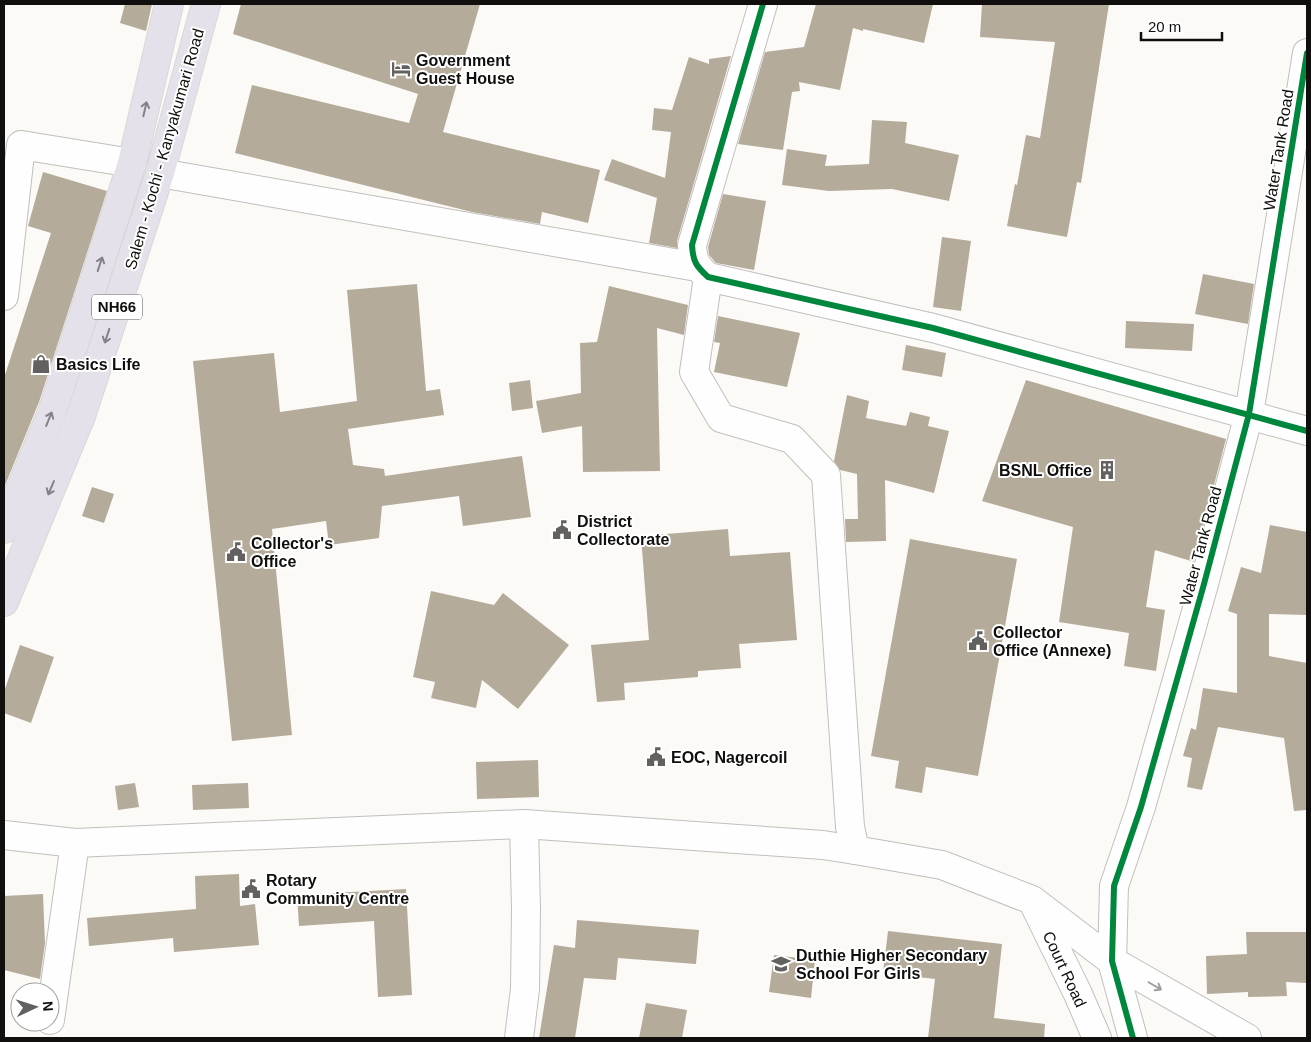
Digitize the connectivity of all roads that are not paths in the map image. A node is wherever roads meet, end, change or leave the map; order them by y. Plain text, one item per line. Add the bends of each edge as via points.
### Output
1 (169, 4) edge
2 (206, 4) edge
3 (763, 4) edge
4 (1307, 53) edge
5 (12, 144) edge
6 (132, 163) junction
7 (160, 172) junction
8 (702, 272) junction
9 (4, 296) edge
10 (1249, 414) junction
11 (1307, 431) edge
12 (4, 529) edge
13 (4, 602) edge
14 (4, 813) edge
15 (524, 824) junction
16 (4, 835) edge
17 (69, 842) junction
18 (855, 850) junction
19 (4, 853) edge
20 (1032, 900) junction
21 (1112, 961) junction
22 (54, 982) edge
23 (519, 1038) edge
24 (1097, 1038) edge
25 (1132, 1038) edge
26 (1247, 1038) edge

6 -> 1 highway, Salem - Kochi - Kanyakumari Road / NH66
2 - 7 highway, Salem - Kochi - Kanyakumari Road / NH66
3 - 8 street via 692,245 693,257
4 - 10 street, Water Tank Road
5 - 6 street
5 - 9 street
12 -> 6 highway, Salem - Kochi - Kanyakumari Road / NH66 via 52,412
7 - 8 street
7 -> 13 highway, Salem - Kochi - Kanyakumari Road / NH66 via 81,416
8 - 10 street via 933,328
8 - 18 street via 694,372 721,418 792,439 826,475 850,827
10 - 11 street
10 - 21 street, Water Tank Road via 1141,807 1114,886
14 - 17 street via 32,831
15 - 17 street
15 - 18 street
15 - 23 street via 525,989
16 - 17 street
17 - 19 street
17 - 22 street
18 - 20 street via 942,865
20 - 21 street
20 - 24 street, Court Road
21 - 25 street, Water Tank Road
21 -> 26 street

